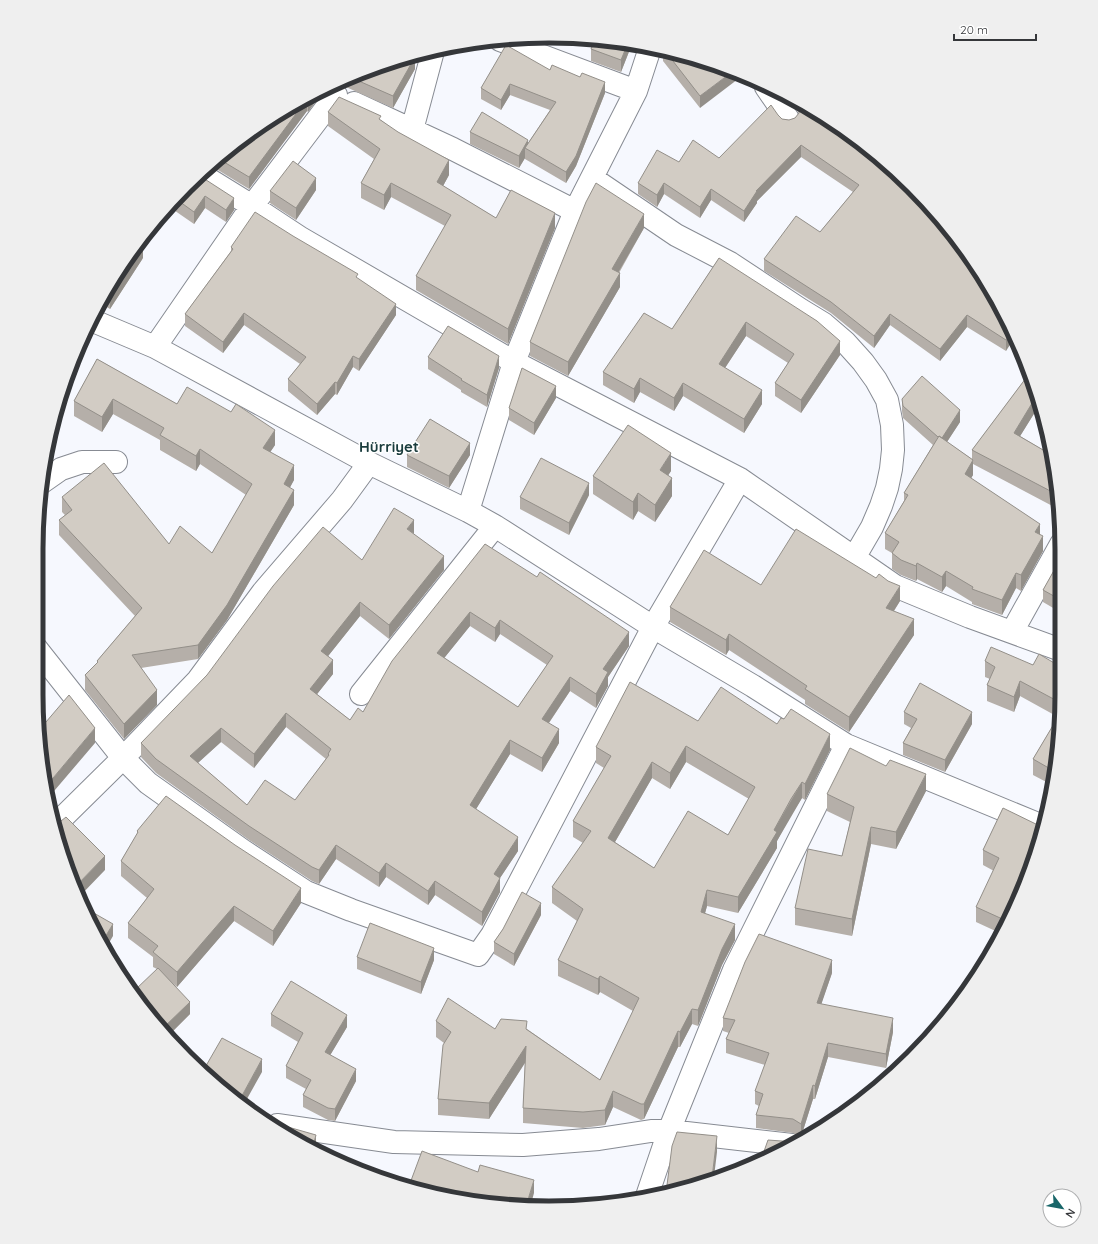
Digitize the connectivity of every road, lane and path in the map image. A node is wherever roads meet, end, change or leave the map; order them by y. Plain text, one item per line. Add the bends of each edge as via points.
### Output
1 (512, 44) edge
2 (648, 53) edge
3 (431, 57) edge
4 (636, 91) junction
5 (330, 93) edge
6 (328, 94) edge
7 (771, 94) edge
8 (788, 119) edge
9 (412, 130) junction
10 (206, 177) edge
11 (592, 178) junction
12 (252, 206) junction
13 (575, 211) junction
14 (97, 322) edge
15 (155, 346) junction
16 (514, 362) junction
17 (116, 462) dead end
18 (370, 463) junction
19 (48, 478) edge
20 (740, 479) junction
21 (468, 511) junction
22 (495, 526) junction
23 (1055, 555) edge
24 (854, 558) junction
25 (653, 627) junction
26 (1012, 632) junction
27 (1055, 648) edge
28 (43, 657) edge
29 (361, 694) dead end
30 (846, 745) junction
31 (123, 758) junction
32 (59, 821) edge
33 (1038, 824) edge
34 (285, 1126) edge
35 (669, 1131) junction
36 (782, 1144) edge
37 (649, 1191) edge

1 - 4 street
2 - 4 street
3 - 9 street
4 - 11 street
5 - 9 street
6 - 12 street
7 - 8 street
9 - 13 street
10 - 12 street
11 - 13 street
11 - 24 street via 676,235 730,263 824,324 845,342 876,380 887,400 892,425 891,469 881,506
12 - 15 street
12 - 16 street via 299,237
13 - 16 street
14 - 15 street
15 - 18 street
16 - 20 street
16 - 21 street
17 - 19 street via 82,462 61,469
18 - 21 street
18 - 31 street via 342,500 263,592 198,680
20 - 24 street
20 - 25 street
21 - 22 street
22 - 25 street
22 - 29 street
23 - 26 street
24 - 26 street via 896,586
25 - 30 street
25 - 31 street via 492,935 478,955 306,892 148,784
26 - 27 street
28 - 31 street
30 - 33 street
30 - 35 street via 734,970
31 - 32 street
34 - 35 street via 394,1142 515,1144 599,1139 651,1131
35 - 36 street
35 - 37 street

